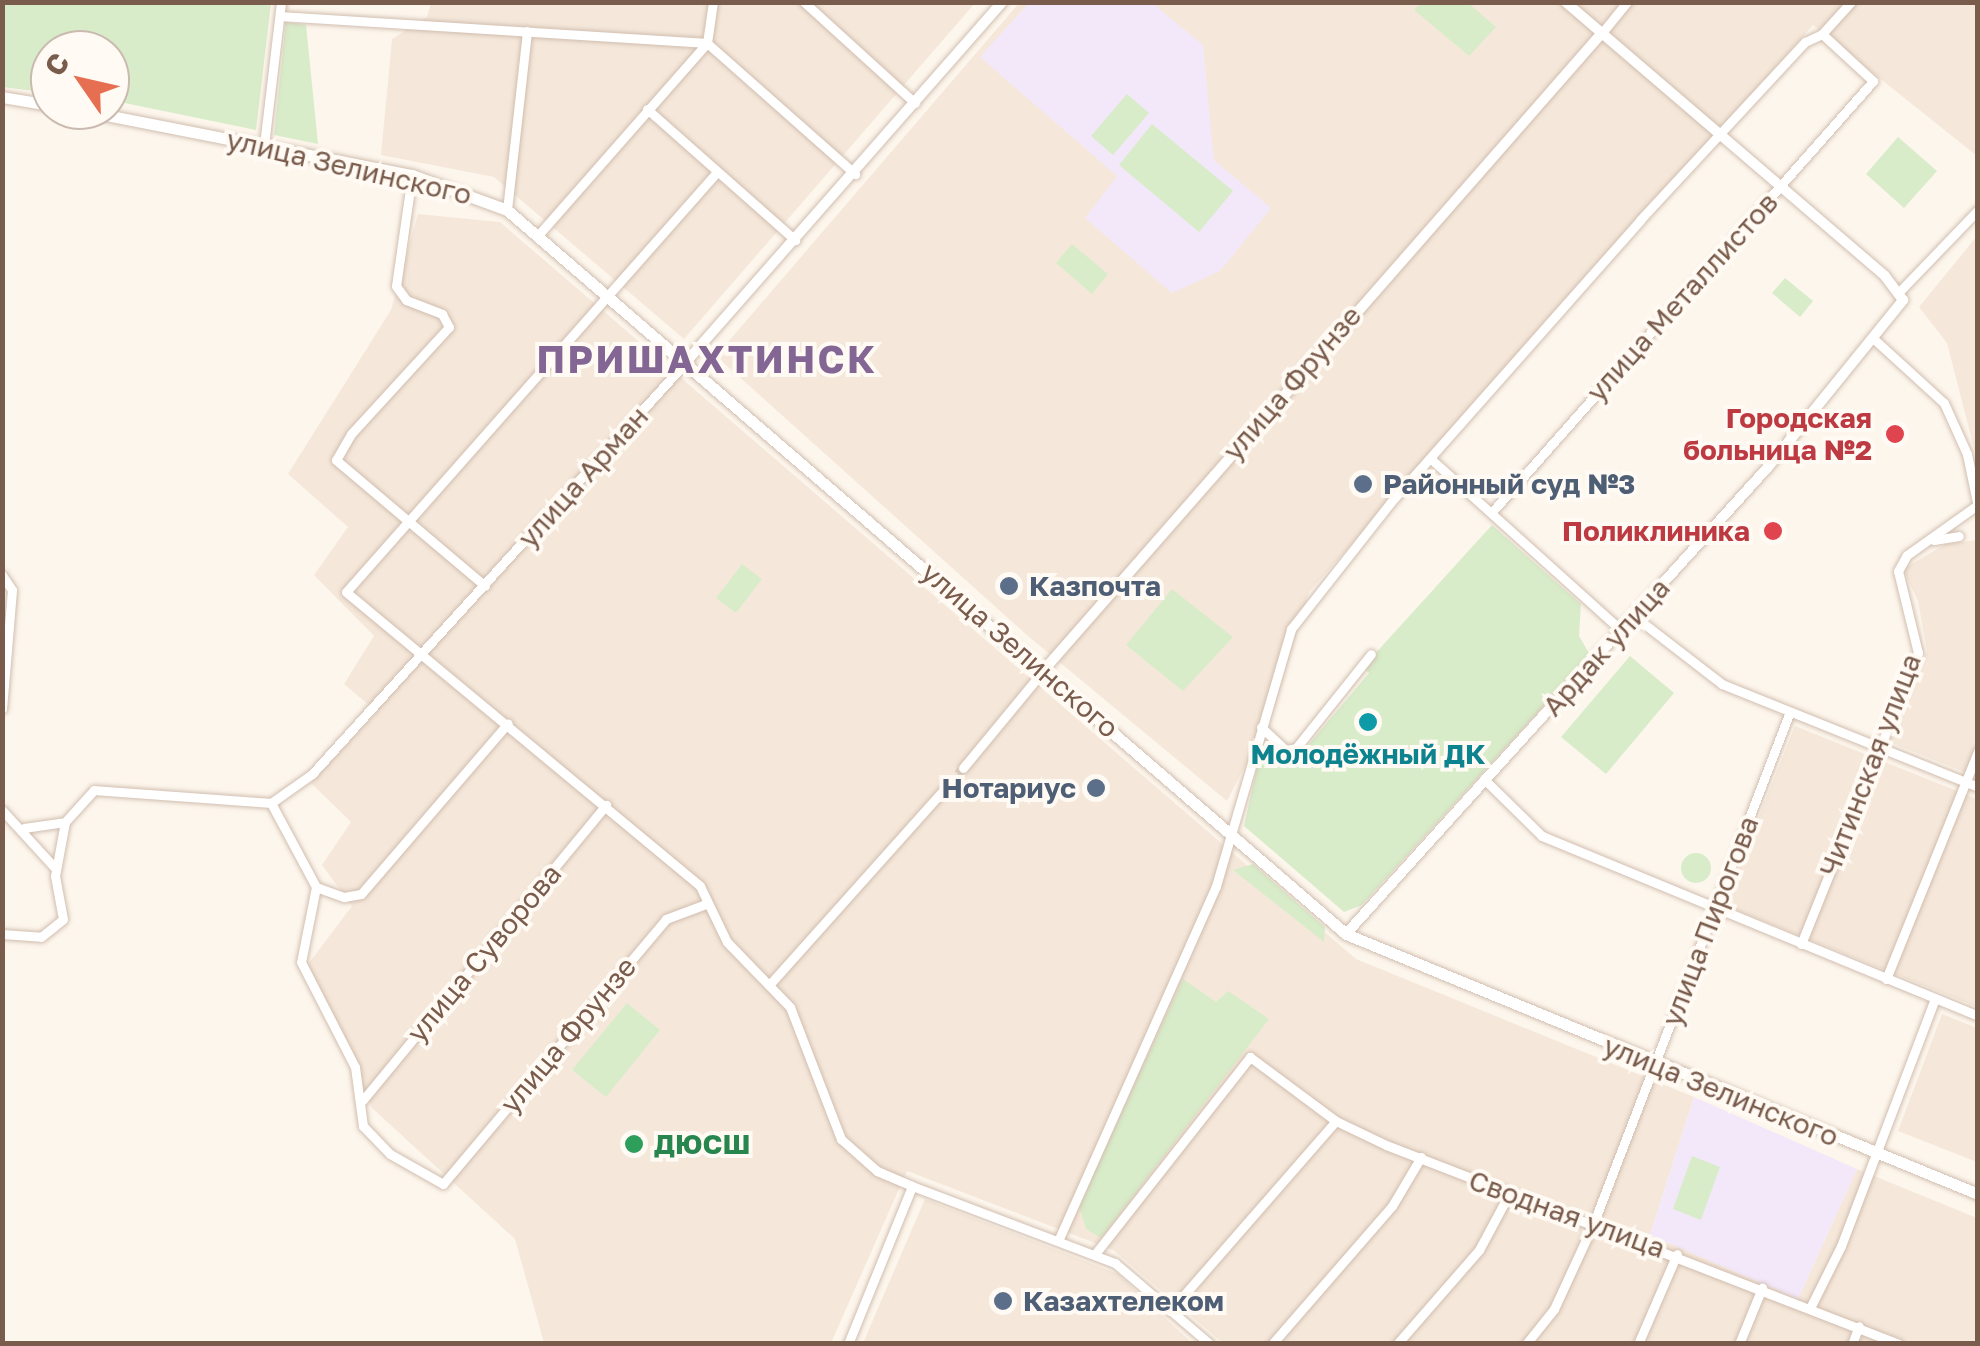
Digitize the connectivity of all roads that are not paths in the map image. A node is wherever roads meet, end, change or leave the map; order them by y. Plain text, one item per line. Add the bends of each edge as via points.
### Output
1 (281, 2) edge
2 (712, 2) edge
3 (804, 2) edge
4 (1002, 2) edge
5 (1566, 2) edge
6 (1627, 2) edge
7 (1851, 2) edge
8 (280, 16) junction
9 (527, 30) junction
10 (1601, 34) junction
11 (1822, 34) junction
12 (708, 43) junction
13 (2, 98) edge
14 (30, 102) edge
15 (915, 103) junction
16 (647, 108) junction
17 (130, 120) edge
18 (1723, 137) junction
19 (264, 146) junction
20 (716, 172) junction
21 (854, 174) junction
22 (412, 176) junction
23 (1782, 186) junction
24 (508, 210) junction
25 (1978, 210) edge
26 (540, 233) junction
27 (796, 240) junction
28 (608, 292) junction
29 (1900, 292) junction
30 (1875, 340) junction
31 (686, 362) junction
32 (1431, 459) junction
33 (1977, 507) edge
34 (1492, 512) junction
35 (410, 519) junction
36 (1959, 536) dead end
37 (1932, 540) junction
38 (2, 574) edge
39 (485, 586) junction
40 (1634, 616) junction
41 (1621, 630) junction
42 (424, 654) junction
43 (1371, 654) dead end
44 (1044, 671) junction
45 (2, 709) edge
46 (1788, 714) junction
47 (508, 722) junction
48 (1261, 727) junction
49 (1880, 748) junction
50 (1978, 751) edge
51 (963, 768) tunnel mouth
52 (1484, 779) junction
53 (1965, 782) junction
54 (949, 784) tunnel mouth
55 (1978, 787) edge
56 (271, 804) junction
57 (606, 805) junction
58 (2, 810) edge
59 (64, 822) junction
60 (24, 828) junction
61 (1230, 830) junction
62 (55, 868) junction
63 (316, 888) junction
64 (706, 904) junction
65 (1716, 910) junction
66 (2, 934) edge
67 (1346, 934) junction
68 (1801, 944) junction
69 (1886, 978) junction
70 (770, 984) junction
71 (1934, 999) junction
72 (1978, 1016) edge
73 (1655, 1065) junction
74 (362, 1101) junction
75 (1336, 1121) junction
76 (1877, 1154) junction
77 (1421, 1157) junction
78 (912, 1186) junction
79 (1978, 1194) edge
80 (1508, 1196) junction
81 (1594, 1222) junction
82 (1058, 1240) junction
83 (1095, 1254) junction
84 (1676, 1254) junction
85 (1762, 1288) junction
86 (1811, 1306) junction
87 (1170, 1311) junction
88 (1859, 1326) junction
89 (848, 1344) edge
90 (1210, 1344) edge
91 (1272, 1344) edge
92 (1397, 1344) edge
93 (1526, 1344) edge
94 (1638, 1344) edge
95 (1739, 1344) edge
96 (1852, 1344) edge
97 (1899, 1344) edge

1 - 8 street
2 - 12 street
3 - 15 street
4 - 15 street, улица Арман
5 - 10 street
6 - 10 street, улица Фрунзе
7 - 11 street
8 - 9 street
8 - 19 street
9 - 12 street
9 - 24 street
10 - 18 street
10 - 44 street, улица Фрунзе
11 - 18 street via 1805,42
11 - 23 street, улица Металлистов via 1872,81
12 - 16 street
12 - 21 street
13 - 14 main road
15 - 21 street, улица Арман
16 - 20 street
16 - 26 street
17 - 19 main road, улица Зелинского
18 - 23 street
18 - 32 street via 1640,220
19 - 22 main road, улица Зелинского
20 - 27 street
20 - 28 street
21 - 27 street, улица Арман
22 - 24 main road, улица Зелинского
22 - 35 street via 396,286 406,300 442,314 449,327 351,434 336,460
23 - 29 street
23 - 34 street, улица Металлистов
24 - 26 main road, улица Зелинского
25 - 29 street
26 - 28 main road, улица Зелинского
27 - 31 street, улица Арман
28 - 31 main road, улица Зелинского
28 - 35 street
29 - 30 street, Ардак улица via 1900,311
30 - 33 street via 1944,402 1967,454
30 - 40 street, Ардак улица
31 - 39 street, улица Арман
31 - 44 main road, улица Зелинского
32 - 34 street
32 - 48 street via 1291,629
33 - 37 street
34 - 41 street
35 - 39 street
35 - 42 street via 346,592
36 - 37 street
37 - 49 street, Читинская улица via 1907,555 1898,571 1918,653
38 - 45 street via 12,590
39 - 42 street, улица Арман
40 - 41 street, Ардак улица
40 - 46 street via 1722,684
41 - 52 street, Ардак улица
42 - 47 street
42 - 56 street, улица Арман via 312,774
43 - 48 street via 1296,748 1286,750
44 - 51 street, улица Фрунзе
44 - 61 main road, улица Зелинского
46 - 49 street
46 - 65 street, улица Пирогова
47 - 57 street
47 - 63 street via 361,894 344,897
48 - 61 street
49 - 53 street
49 - 68 street, Читинская улица
50 - 53 street
52 - 65 street via 1542,836
52 - 67 street, Ардак улица
53 - 55 street
53 - 69 street
54 - 70 street
56 - 59 street via 94,790
56 - 63 street
57 - 64 street via 700,886
57 - 74 street, улица Суворова
58 - 60 street
59 - 60 street
59 - 62 street
60 - 62 street
61 - 67 main road, улица Зелинского
61 - 82 street via 1216,886
62 - 66 street via 63,919 53,932
63 - 74 street via 301,962 356,1066
64 - 70 street via 727,942
64 - 74 street, улица Фрунзе via 666,919 443,1184 390,1154 363,1126
65 - 68 street
65 - 73 street, улица Пирогова
67 - 73 main road, улица Зелинского
68 - 69 street
69 - 71 street
70 - 78 street via 790,1008 840,1140 877,1171
71 - 72 street
71 - 76 street
73 - 76 main road, улица Зелинского
73 - 81 street, улица Пирогова
75 - 77 street, Сводная улица
75 - 83 street, Сводная улица via 1250,1056
75 - 87 street
76 - 79 main road, улица Зелинского
76 - 86 street
77 - 80 street, Сводная улица
77 - 91 street via 1392,1206
78 - 82 street
78 - 89 street
80 - 81 street, Сводная улица
80 - 92 street via 1478,1250
81 - 84 street, Сводная улица
81 - 93 street, улица Пирогова via 1554,1309
82 - 83 street
83 - 87 street via 1116,1263
84 - 85 street, Сводная улица
84 - 94 street
85 - 86 street, Сводная улица
85 - 95 street
86 - 88 street, Сводная улица
87 - 90 street
88 - 96 street
88 - 97 street, Сводная улица

